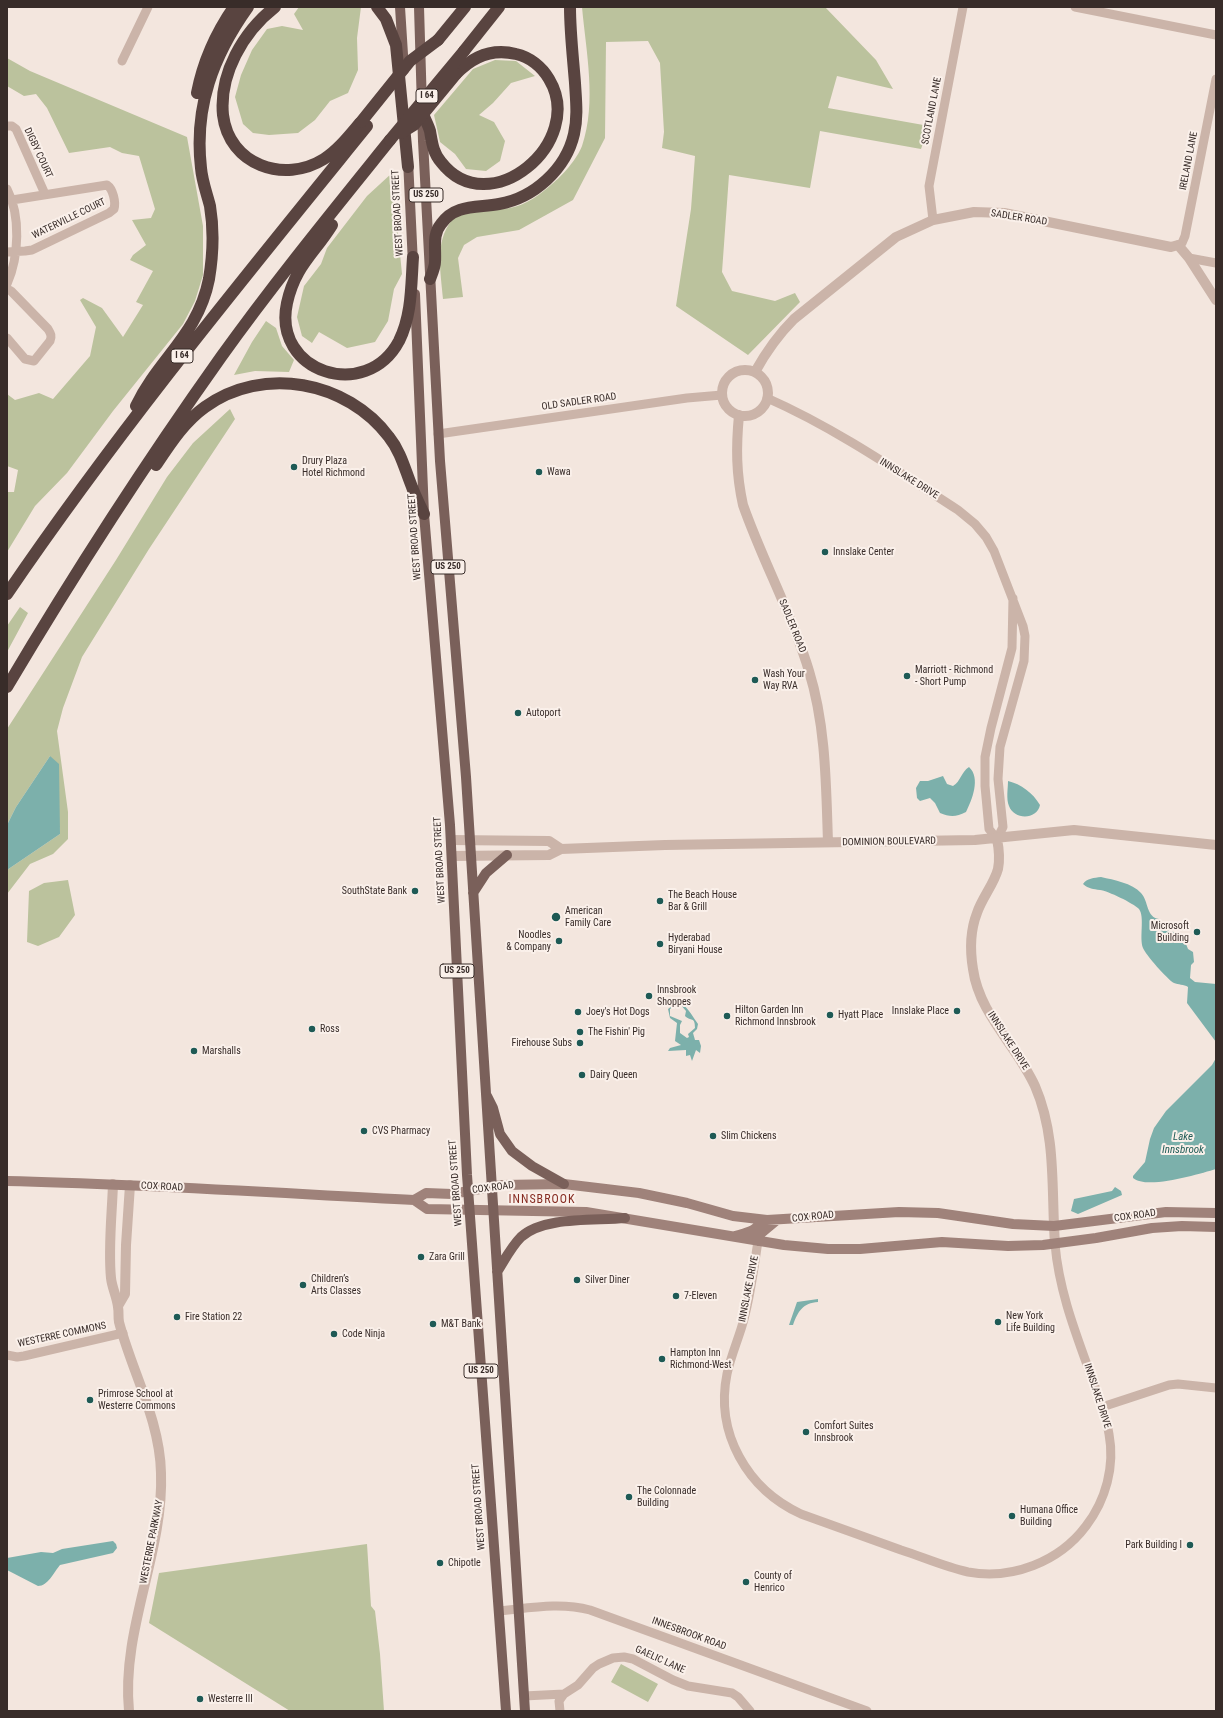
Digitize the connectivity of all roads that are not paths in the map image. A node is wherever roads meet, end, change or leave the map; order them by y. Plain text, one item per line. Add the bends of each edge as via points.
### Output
1 (148, 7) edge
2 (234, 7) edge
3 (248, 7) edge
4 (275, 7) edge
5 (377, 7) edge
6 (400, 7) edge
7 (419, 7) edge
8 (465, 7) edge
9 (499, 7) edge
10 (570, 7) edge
11 (963, 7) edge
12 (1074, 7) edge
13 (1216, 35) edge
14 (122, 62) dead end
15 (1216, 79) edge
16 (422, 111) junction
17 (364, 124) junction
18 (7, 126) edge
19 (390, 140) junction
20 (408, 167) junction
21 (201, 169) junction
22 (353, 186) junction
23 (7, 189) edge
24 (44, 194) junction
25 (12, 200) junction
26 (933, 220) junction
27 (1178, 246) junction
28 (11, 252) edge
29 (413, 257) junction
30 (1189, 258) junction
31 (1216, 264) edge
32 (430, 279) junction
33 (7, 284) edge
34 (7, 289) edge
35 (1216, 300) edge
36 (7, 338) edge
37 (755, 372) junction
38 (722, 395) junction
39 (767, 398) junction
40 (739, 415) junction
41 (125, 428) junction
42 (438, 434) junction
43 (424, 514) junction
44 (111, 518) junction
45 (7, 594) edge
46 (1013, 598) junction
47 (9, 680) edge
48 (997, 839) junction
49 (451, 840) junction
50 (470, 841) junction
51 (828, 842) junction
52 (1216, 844) edge
53 (561, 849) junction
54 (470, 855) junction
55 (507, 855) junction
56 (452, 856) junction
57 (473, 893) junction
58 (485, 1092) junction
59 (7, 1181) edge
60 (113, 1184) junction
61 (564, 1184) junction
62 (130, 1185) junction
63 (491, 1187) junction
64 (468, 1191) junction
65 (414, 1200) junction
66 (470, 1210) junction
67 (493, 1210) junction
68 (1216, 1213) edge
69 (624, 1218) junction
70 (761, 1220) junction
71 (777, 1220) junction
72 (1054, 1226) junction
73 (1216, 1227) edge
74 (733, 1237) junction
75 (758, 1241) junction
76 (1055, 1244) junction
77 (497, 1272) junction
78 (118, 1306) junction
79 (123, 1333) junction
80 (7, 1355) edge
81 (1216, 1388) edge
82 (1102, 1407) junction
83 (518, 1610) junction
84 (499, 1611) junction
85 (564, 1694) junction
86 (524, 1696) junction
87 (129, 1711) edge
88 (506, 1711) edge
89 (525, 1711) edge
90 (560, 1711) edge
91 (750, 1711) edge
92 (867, 1711) edge

1 - 14 street
2 - 21 highway via 214,41 199,85 195,131
3 - 21 highway via 224,44 208,82 200,121
4 - 17 highway via 253,27 234,58 227,78 223,99 224,118 236,145 250,160 263,166 286,171 299,169 313,165 330,154
5 - 20 highway via 386,19 396,45
6 - 20 main road, WEST BROAD STREET / US 250
7 - 16 main road, US 250
8 - 17 highway, I 64, bridge
9 - 19 highway, I 64, bridge
10 - 32 highway via 577,107 574,134 566,156 555,171 530,192 513,201 460,209 445,219 437,231 435,263
11 - 26 street, SCOTLAND LANE via 929,186
12 - 13 street
15 - 27 street, IRELAND LANE via 1185,236
16 - 19 highway, bridge via 430,130 436,155 443,165 459,178 478,183 499,182 514,177 536,161 550,139 557,113 554,90 543,71 523,56 499,52 478,56 464,66 456,74 414,124
16 - 32 main road, US 250
17 - 41 highway, I 64
18 - 24 street, DIGBY COURT via 16,129
19 - 22 highway, I 64
20 - 29 main road, WEST BROAD STREET / US 250
21 - 41 highway via 210,208 213,240 204,296 191,328 145,388
22 - 29 highway via 331,227 299,269 290,289 286,313 287,330 300,356 322,371 340,375 356,375 384,360 399,340 408,316
22 - 44 highway, I 64 via 222,356
23 - 25 street
24 - 25 street, WATERVILLE COURT
24 - 28 street, WATERVILLE COURT via 107,185 112,191 115,205 109,213 39,246
25 - 28 street via 15,213
26 - 27 street, SADLER ROAD via 974,212 1004,213 1171,247
26 - 37 street, SADLER ROAD via 896,237 794,319 775,340
27 - 30 street
28 - 33 street via 11,275
29 - 43 main road, WEST BROAD STREET / US 250
30 - 31 street
30 - 35 street
32 - 42 main road, US 250
34 - 36 street via 51,333 50,342 34,361 25,359
37 - 38 street via 743,370 730,375 723,386
37 - 39 street via 766,385
38 - 40 street via 728,408
38 - 42 street, OLD SADLER ROAD
39 - 40 street via 757,412
39 - 46 street, INNSLAKE DRIVE via 835,432 970,519 994,551
40 - 51 street, SADLER ROAD via 736,460 743,505 800,643 816,700 824,752
41 - 45 highway, I 64
42 - 50 main road, US 250
43 - 44 highway via 400,454 373,419 336,395 306,385 270,383 248,387 222,397 199,412 185,425 155,466
43 - 49 main road, WEST BROAD STREET / US 250
44 - 47 highway, I 64
46 - 48 street, INNSLAKE DRIVE via 1012,648 985,757 989,829
46 - 48 street, INNSLAKE DRIVE via 1023,626 1025,649 1000,747 998,779 1003,827
48 - 51 street, DOMINION BOULEVARD
48 - 52 street, DOMINION BOULEVARD via 1080,830
48 - 72 street, INNSLAKE DRIVE via 998,869 982,900 973,928 973,970 981,999 1030,1074 1043,1107 1052,1155
49 - 50 street, DOMINION BOULEVARD
49 - 56 main road, WEST BROAD STREET / US 250
50 - 53 street, DOMINION BOULEVARD via 549,841
50 - 54 main road, US 250
51 - 53 street, DOMINION BOULEVARD
53 - 55 street, DOMINION BOULEVARD via 550,855
54 - 55 street, DOMINION BOULEVARD
54 - 56 street, DOMINION BOULEVARD
54 - 57 main road, US 250
55 - 57 main road via 490,868
56 - 64 main road, WEST BROAD STREET / US 250
57 - 58 main road, US 250
58 - 61 main road via 493,1108 500,1134 512,1151
58 - 63 main road, US 250
59 - 60 main road, COX ROAD
60 - 62 main road, COX ROAD
60 - 78 street, WESTERRE PARKWAY via 111,1279
61 - 63 main road, COX ROAD
61 - 70 main road, COX ROAD via 639,1193 733,1216
62 - 65 main road, COX ROAD
62 - 78 street, WESTERRE PARKWAY via 125,1294
63 - 64 main road, COX ROAD
63 - 67 main road, US 250
64 - 65 main road, COX ROAD via 452,1194 426,1193
64 - 66 main road, WEST BROAD STREET / US 250
65 - 66 main road, COX ROAD via 427,1209
66 - 67 main road, COX ROAD
66 - 84 main road, WEST BROAD STREET / US 250
67 - 69 main road, COX ROAD via 572,1211
67 - 77 main road, US 250
68 - 72 main road, COX ROAD via 1166,1212
69 - 74 main road, COX ROAD
69 - 77 main road via 540,1226 517,1242
70 - 71 main road, COX ROAD
70 - 74 main road via 756,1229
71 - 72 main road, COX ROAD via 899,1212 938,1213 1013,1224
71 - 75 main road via 762,1232
72 - 76 street, INNSLAKE DRIVE
73 - 76 main road, COX ROAD via 1152,1228
74 - 75 main road, COX ROAD
75 - 76 main road, COX ROAD via 860,1250 942,1242 1014,1246
75 - 82 street, INNSLAKE DRIVE via 746,1310 724,1390 725,1416 732,1442 746,1470 766,1492 789,1508 953,1568 983,1574 1026,1569 1047,1560 1081,1533 1100,1504 1108,1482 1111,1455 1107,1422
76 - 82 street, INNSLAKE DRIVE via 1063,1292
77 - 83 main road, US 250
78 - 79 street, WESTERRE PARKWAY
79 - 80 street, WESTERRE COMMONS via 24,1356
79 - 87 street, WESTERRE PARKWAY via 132,1366 151,1415 159,1448 162,1478 159,1517 131,1648 128,1674
81 - 82 street via 1169,1385
83 - 84 street, INNESBROOK ROAD
83 - 86 main road, US 250
83 - 92 street, INNESBROOK ROAD via 571,1606 590,1610
84 - 88 main road, WEST BROAD STREET / US 250
85 - 86 street
85 - 90 street via 559,1701
85 - 91 street, GAELIC LANE via 578,1685 599,1664 613,1658 624,1657 695,1688 732,1693 738,1696
86 - 89 main road, US 250

